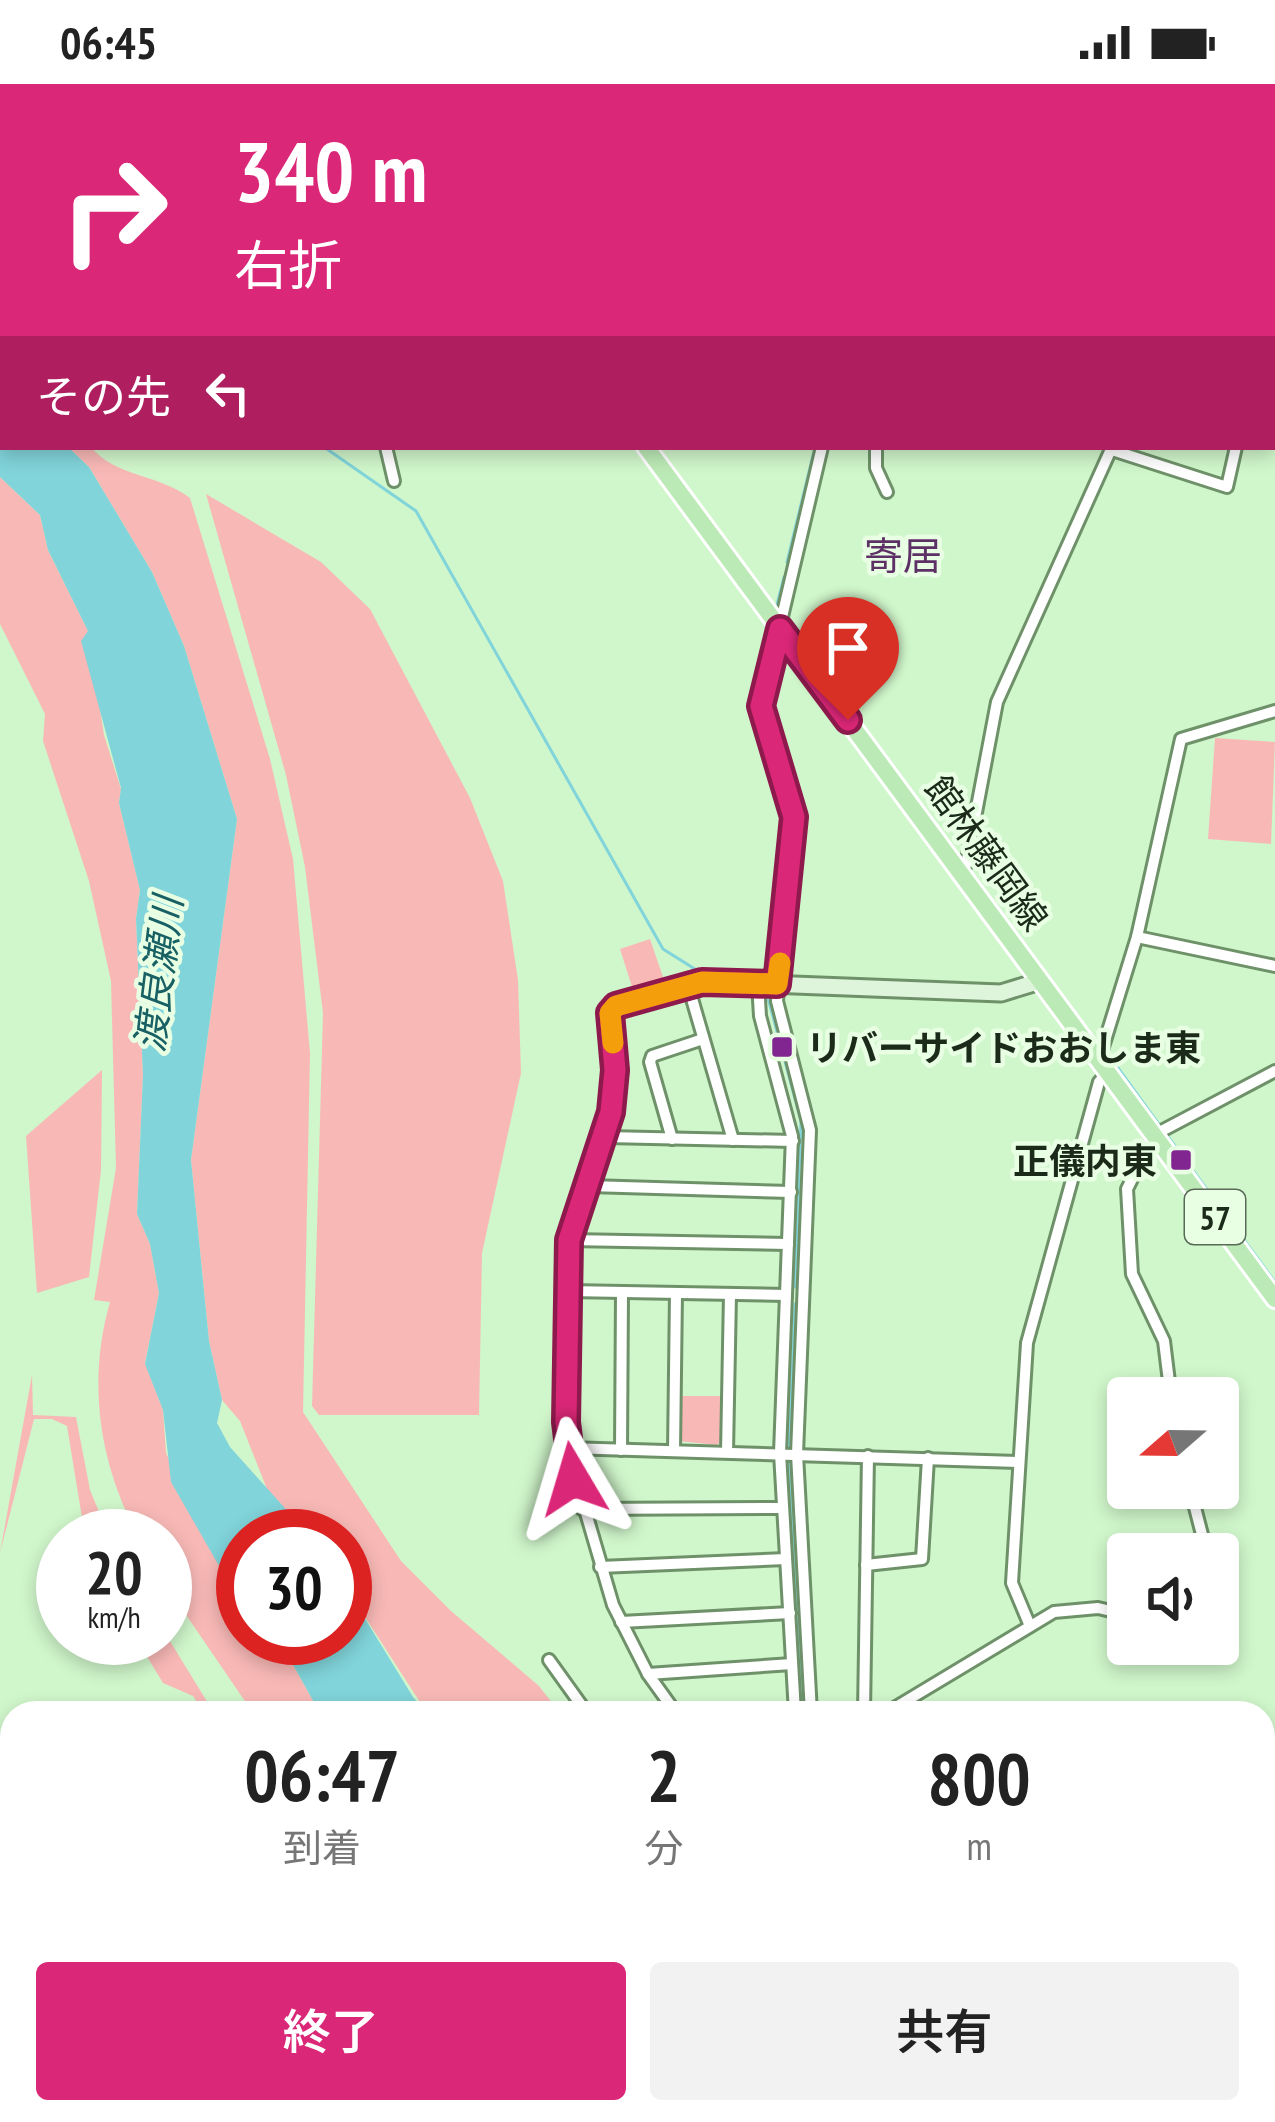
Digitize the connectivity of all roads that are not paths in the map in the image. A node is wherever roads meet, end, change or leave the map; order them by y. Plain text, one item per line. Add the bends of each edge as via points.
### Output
1 (387, 450) edge
2 (648, 450) edge
3 (821, 450) edge
4 (876, 450) edge
5 (1111, 450) edge
6 (1118, 450) edge
7 (1235, 450) edge
8 (394, 482) dead end
9 (887, 492) dead end
10 (780, 629) junction
11 (1275, 711) edge
12 (960, 872) junction
13 (1137, 937) junction
14 (1275, 965) edge
15 (1040, 981) junction
16 (758, 983) junction
17 (777, 984) junction
18 (688, 985) junction
19 (612, 1009) joint
20 (703, 1039) junction
21 (1103, 1066) junction
22 (1275, 1070) edge
23 (1154, 1135) junction
24 (606, 1137) junction
25 (673, 1139) junction
26 (733, 1140) junction
27 (793, 1142) junction
28 (589, 1186) junction
29 (791, 1192) junction
30 (569, 1240) junction
31 (788, 1244) junction
32 (568, 1291) junction
33 (622, 1293) junction
34 (676, 1294) junction
35 (730, 1294) junction
36 (786, 1295) junction
37 (1275, 1298) edge
38 (1169, 1377) edge
39 (567, 1448) junction
40 (621, 1450) junction
41 (674, 1451) junction
42 (727, 1452) junction
43 (780, 1453) junction
44 (797, 1454) junction
45 (868, 1456) junction
46 (928, 1458) junction
47 (1019, 1462) junction
48 (783, 1508) junction
49 (581, 1509) junction
50 (786, 1559) junction
51 (866, 1565) junction
52 (600, 1567) junction
53 (1107, 1610) edge
54 (790, 1613) junction
55 (621, 1622) junction
56 (1030, 1626) junction
57 (549, 1660) dead end
58 (792, 1664) junction
59 (648, 1674) junction
60 (578, 1701) edge
61 (667, 1701) edge
62 (794, 1701) edge
63 (810, 1701) edge
64 (864, 1701) edge
65 (906, 1701) edge

1 - 8 street
2 - 10 main road, 館林藤岡線 / 57
3 - 10 street
4 - 9 street
5 - 12 street via 997,702
6 - 7 street via 1227,487
10 - 12 main road, 館林藤岡線 / 57
10 - 17 street via 761,706 794,817
11 - 13 street via 1181,739
12 - 15 main road, 館林藤岡線 / 57
13 - 14 street
13 - 21 street
15 - 17 street via 1001,993
15 - 21 main road, 館林藤岡線 / 57
16 - 17 street
16 - 18 street
16 - 27 street
17 - 44 street via 810,1130
18 - 19 street
18 - 20 street
19 - 24 street
20 - 25 street via 652,1056
20 - 26 street
21 - 23 main road, 館林藤岡線 / 57
21 - 47 street via 1028,1335
22 - 23 street
23 - 37 main road, 館林藤岡線 / 57
23 - 38 street via 1127,1189 1132,1274 1164,1341
24 - 25 street
24 - 28 street
25 - 26 street
26 - 27 street
27 - 29 street
28 - 29 street
28 - 30 street
29 - 31 street
30 - 31 street
30 - 32 street
31 - 36 street
32 - 33 street
32 - 39 street
33 - 34 street
33 - 40 street
34 - 35 street
34 - 41 street
35 - 36 street
35 - 42 street
36 - 43 street
39 - 40 street
39 - 49 street
40 - 41 street
41 - 42 street
42 - 43 street
43 - 44 street
43 - 48 street
44 - 45 street
44 - 63 street
45 - 46 street
45 - 51 street
46 - 47 street
46 - 51 street via 922,1559
47 - 56 street via 1012,1583
48 - 49 street
48 - 50 street
49 - 52 street
50 - 52 street
50 - 54 street
51 - 64 street
52 - 55 street
53 - 56 street via 1064,1609
54 - 55 street
54 - 58 street
55 - 59 street
56 - 65 street
57 - 60 street
58 - 59 street
58 - 62 street
59 - 61 street

